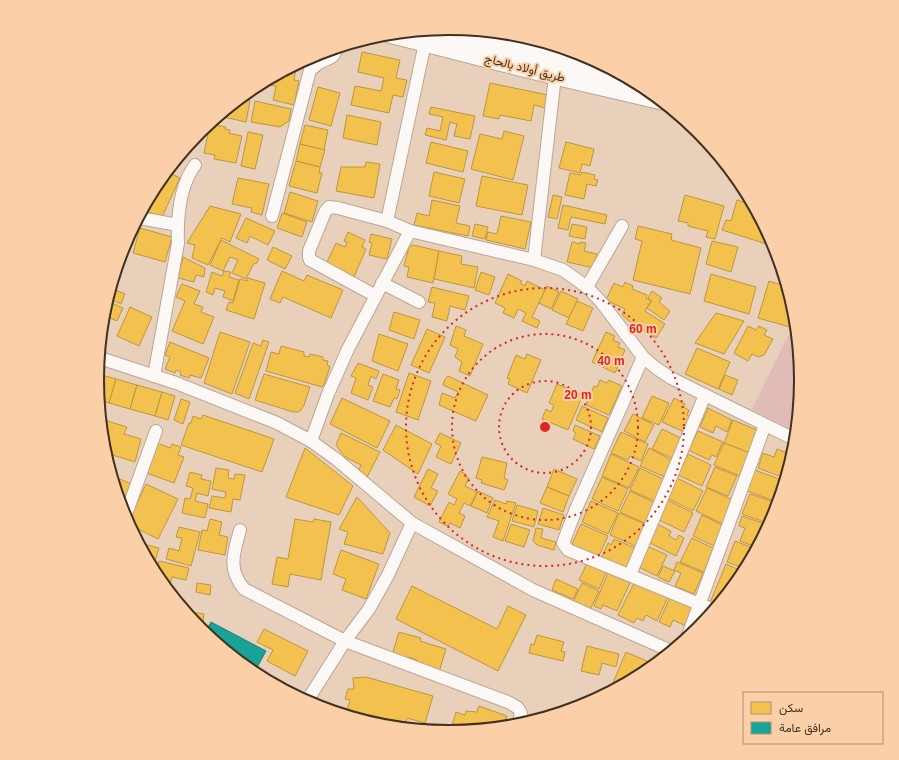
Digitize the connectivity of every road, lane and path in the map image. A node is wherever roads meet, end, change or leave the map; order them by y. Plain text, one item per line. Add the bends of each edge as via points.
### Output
1 (429, 36) edge
2 (482, 37) edge
3 (522, 44) edge
4 (332, 55) edge
5 (560, 62) edge
6 (606, 73) edge
7 (641, 93) edge
8 (195, 165) dead end
9 (272, 216) dead end
10 (144, 219) edge
11 (387, 221) junction
12 (178, 225) junction
13 (622, 226) dead end
14 (410, 231) junction
15 (534, 260) junction
16 (382, 283) junction
17 (586, 287) junction
18 (376, 296) junction
19 (419, 302) dead end
20 (643, 357) junction
21 (105, 360) edge
22 (154, 376) junction
23 (705, 395) junction
24 (765, 425) junction
25 (156, 431) dead end
26 (790, 437) edge
27 (310, 441) junction
28 (129, 506) edge
29 (412, 523) junction
30 (240, 530) dead end
31 (630, 575) junction
32 (700, 604) junction
33 (708, 608) edge
34 (692, 625) edge
35 (346, 641) junction
36 (666, 649) edge
37 (310, 696) edge
38 (520, 717) edge

1 - 5 main road, طريق أولاد بالحاج
1 - 11 street
2 - 3 main road, طريق أولاد بالحاج
3 - 5 main road, طريق أولاد بالحاج
4 - 9 street via 310,70
5 - 6 main road, طريق أولاد بالحاج
5 - 7 main road, طريق أولاد بالحاج
5 - 15 street
8 - 12 street via 184,186
10 - 12 street
11 - 14 street
11 - 18 street via 329,207 309,255 313,262
12 - 22 street via 178,243
13 - 17 street
14 - 15 street
14 - 16 street
15 - 17 street via 563,270
16 - 18 street
16 - 19 street
17 - 20 street via 602,303
18 - 27 street via 328,394
20 - 23 street via 672,378
20 - 31 street via 563,543 568,550
21 - 22 street
22 - 27 street via 277,423
23 - 24 street
23 - 31 street
24 - 26 street
24 - 32 street
25 - 28 street
27 - 29 street via 336,459
29 - 35 street via 369,609
29 - 36 street via 533,590
30 - 35 street via 233,569 244,589
31 - 32 street
32 - 33 street
32 - 34 street
35 - 37 street
35 - 38 street via 510,703 518,708

